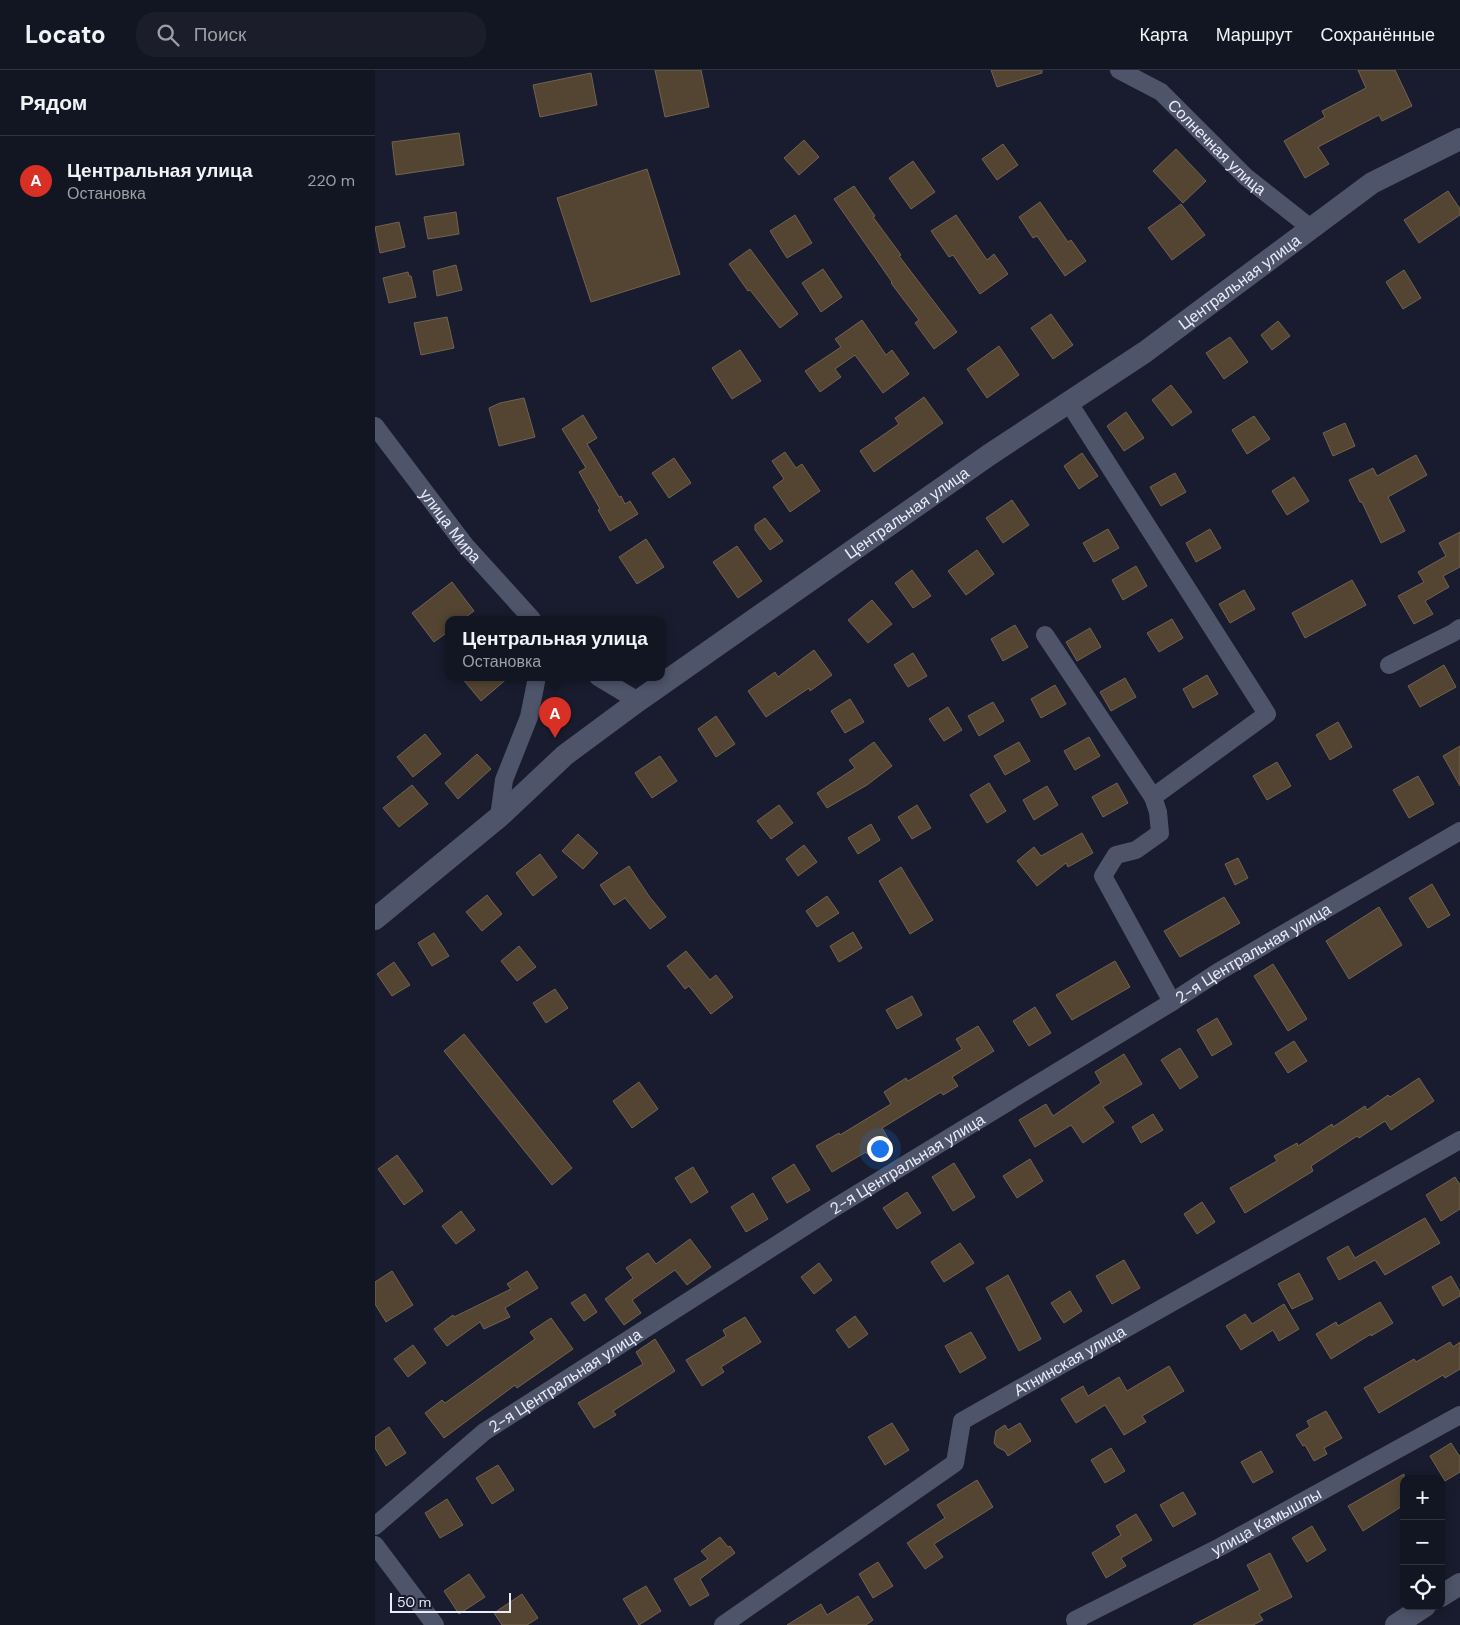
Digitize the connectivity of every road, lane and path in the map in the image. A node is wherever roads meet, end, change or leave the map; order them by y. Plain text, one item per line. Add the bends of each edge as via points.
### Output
1 (1119, 70) edge
2 (1460, 139) edge
3 (1312, 229) junction
4 (1069, 403) junction
5 (375, 426) edge
6 (529, 616) edge
7 (1460, 628) edge
8 (1045, 635) dead end
9 (1389, 665) dead end
10 (536, 681) edge
11 (604, 681) edge
12 (638, 701) junction
13 (1153, 797) junction
14 (499, 817) junction
15 (1460, 831) edge
16 (375, 919) edge
17 (1172, 1002) junction
18 (1460, 1140) edge
19 (1460, 1415) edge
20 (375, 1526) edge
21 (375, 1545) edge
22 (1460, 1584) edge
23 (1445, 1593) edge
24 (1419, 1610) edge
25 (435, 1625) edge
26 (723, 1625) edge
27 (1078, 1625) edge
28 (1396, 1625) edge

1 - 3 street, Солнечная улица via 1161,92 1246,177
2 - 3 street, Центральная улица via 1372,183
3 - 4 street, Центральная улица via 1145,352
4 - 12 street, Центральная улица via 989,455
4 - 13 street via 1267,714
5 - 6 street, улица Мира via 465,545
7 - 9 street
8 - 13 street
10 - 14 street via 529,717 504,780
11 - 12 street
12 - 14 street, Центральная улица via 565,755
13 - 17 street via 1160,832 1137,850 1116,854 1103,876
14 - 16 street, Центральная улица
15 - 17 street, 2-я Центральная улица
17 - 20 street, 2-я Центральная улица via 834,1208 484,1432
18 - 26 street, Атнинская улица via 962,1421 955,1463
19 - 27 street, улица Камышлы via 1220,1547 1075,1620
21 - 25 street
22 - 23 street
24 - 28 street

